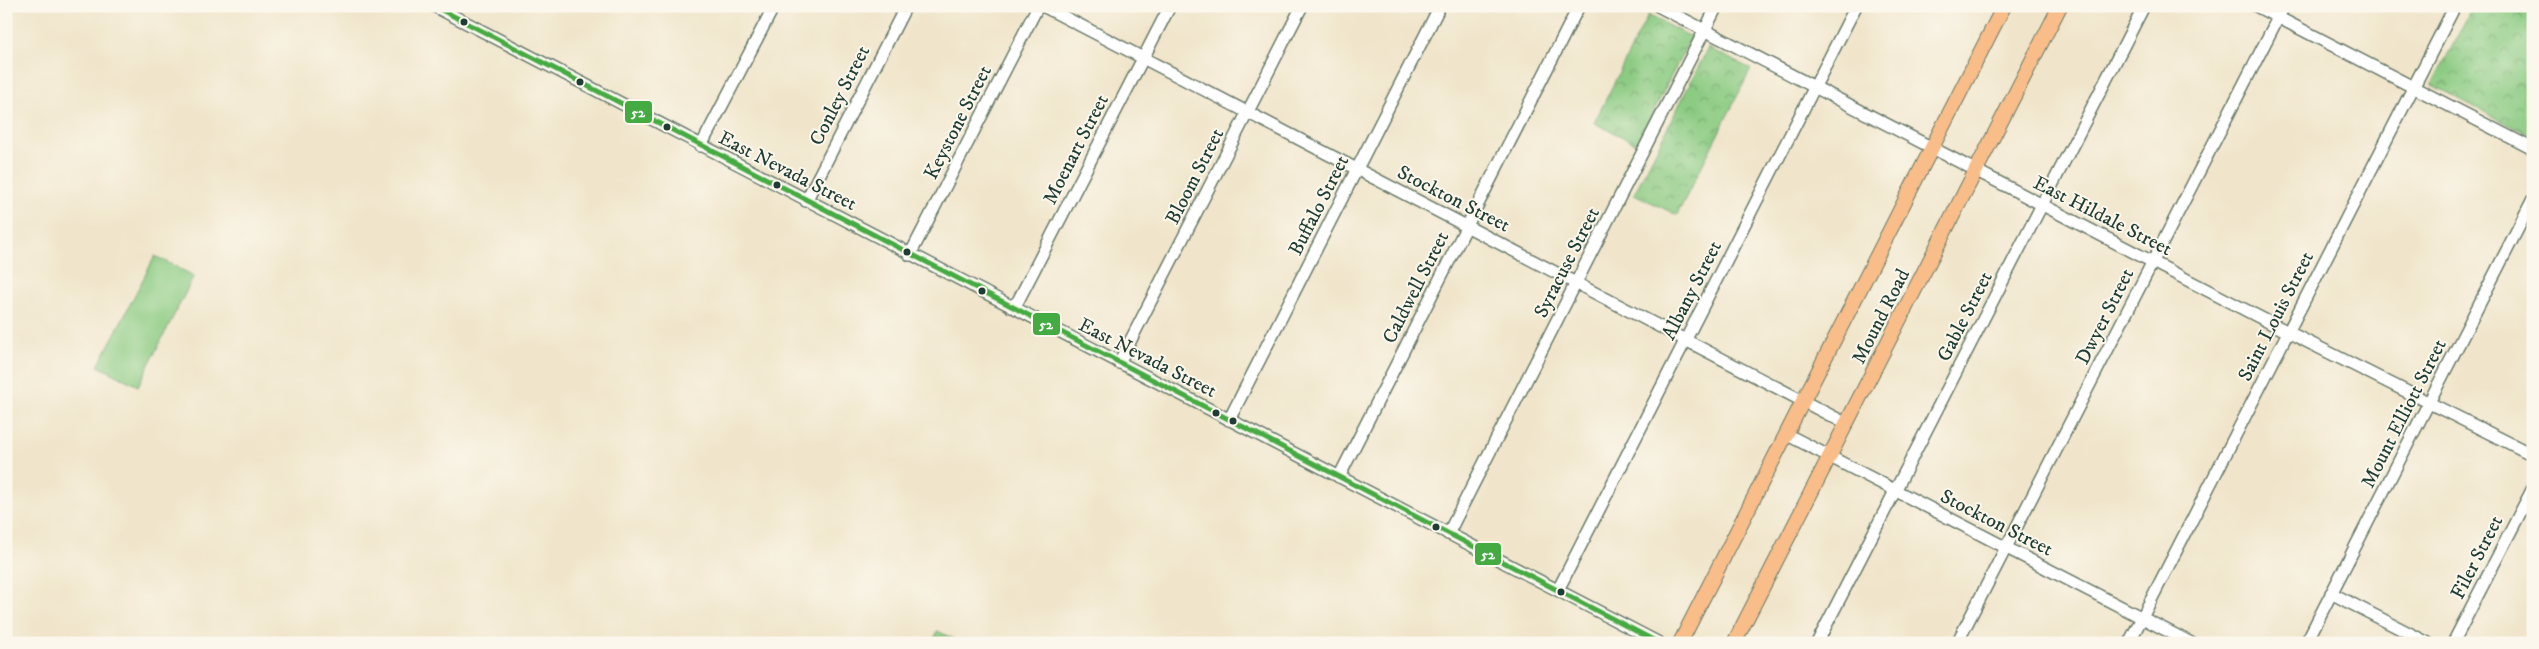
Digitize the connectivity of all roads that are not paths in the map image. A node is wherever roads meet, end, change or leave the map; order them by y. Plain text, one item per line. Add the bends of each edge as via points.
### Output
1 (434, 6) edge
2 (774, 6) edge
3 (906, 6) edge
4 (1038, 6) edge
5 (1043, 6) edge
6 (1170, 6) edge
7 (1302, 6) edge
8 (1440, 6) edge
9 (1579, 6) edge
10 (1658, 6) edge
11 (1717, 6) edge
12 (1856, 6) edge
13 (2004, 6) edge
14 (2060, 6) edge
15 (2144, 6) edge
16 (2256, 6) edge
17 (2284, 6) edge
18 (2455, 6) edge
19 (2278, 18) junction
20 (1705, 30) junction
21 (1143, 58) junction
22 (1815, 87) junction
23 (2414, 88) junction
24 (1248, 112) junction
25 (701, 146) junction
26 (1932, 148) junction
27 (2533, 148) edge
28 (1358, 169) junction
29 (1976, 170) junction
30 (2533, 199) edge
31 (806, 201) junction
32 (2042, 204) junction
33 (1467, 226) junction
34 (910, 255) junction
35 (2153, 262) junction
36 (1576, 283) junction
37 (1012, 307) junction
38 (2288, 332) junction
39 (1686, 340) junction
40 (1119, 363) junction
41 (1804, 401) junction
42 (2430, 402) junction
43 (1229, 420) junction
44 (1847, 424) junction
45 (1786, 434) junction
46 (2533, 455) edge
47 (1829, 457) junction
48 (1339, 477) junction
49 (2533, 488) edge
50 (1895, 490) junction
51 (1448, 534) junction
52 (2006, 547) junction
53 (1558, 590) junction
54 (2331, 593) junction
55 (2142, 617) junction
56 (1659, 643) edge
57 (1680, 643) edge
58 (1734, 643) edge
59 (1817, 643) edge
60 (1957, 643) edge
61 (2129, 643) edge
62 (2191, 643) edge
63 (2306, 643) edge
64 (2428, 643) edge
65 (2453, 643) edge

1 - 25 street, East Nevada Street
2 - 25 street
3 - 31 street, Conley Street
4 - 34 street, Keystone Street
5 - 21 street, Stockton Street
6 - 21 street, Moenart Street
7 - 24 street, Bloom Street
8 - 28 street, Buffalo Street
9 - 33 street, Caldwell Street
10 - 20 street, East Hildale Street
11 - 20 street, Syracuse Street
12 - 22 street, Albany Street
13 - 26 main road, Mound Road
14 - 29 main road, Mound Road
15 - 32 street, Gable Street
16 - 19 street
17 - 19 street, Dwyer Street
18 - 23 street, Saint Louis Street
19 - 23 street
19 - 35 street, Dwyer Street
20 - 22 street, East Hildale Street
20 - 36 street, Syracuse Street
21 - 24 street, Stockton Street
21 - 37 street, Moenart Street via 1017,304
22 - 26 street, East Hildale Street
22 - 39 street, Albany Street
23 - 27 street
23 - 38 street, Saint Louis Street
24 - 28 street, Stockton Street
24 - 40 street, Bloom Street
25 - 31 street, East Nevada Street
26 - 29 street, East Hildale Street
26 - 41 main road, Mound Road
28 - 33 street, Stockton Street
28 - 43 street, Buffalo Street
29 - 32 street, East Hildale Street
29 - 44 main road, Mound Road
30 - 42 street, Mount Elliott Street
31 - 34 street, East Nevada Street
32 - 35 street, East Hildale Street
32 - 50 street, Gable Street
33 - 36 street, Stockton Street
33 - 48 street, Caldwell Street
34 - 37 street, East Nevada Street
35 - 38 street, East Hildale Street
35 - 52 street, Dwyer Street
36 - 39 street, Stockton Street
36 - 51 street, Syracuse Street
37 - 40 street, East Nevada Street
38 - 42 street, East Hildale Street
38 - 55 street, Saint Louis Street
39 - 41 street, Stockton Street
39 - 53 street, Albany Street
40 - 43 street, East Nevada Street
41 - 44 street, Stockton Street
41 - 45 main road, Mound Road
42 - 46 street, East Hildale Street
42 - 54 street, Mount Elliott Street
43 - 48 street, East Nevada Street
44 - 47 main road, Mound Road
45 - 47 street, Stockton Street
45 - 57 main road, Mound Road
47 - 50 street, Stockton Street
47 - 58 main road, Mound Road
48 - 51 street, East Nevada Street
49 - 65 street, Filer Street
50 - 52 street, Stockton Street
50 - 59 street, Gable Street
51 - 53 street, East Nevada Street
52 - 55 street, Stockton Street
52 - 60 street, Dwyer Street
53 - 56 street, East Nevada Street
54 - 63 street, Mount Elliott Street
54 - 64 street
55 - 61 street, Saint Louis Street
55 - 62 street, Stockton Street

